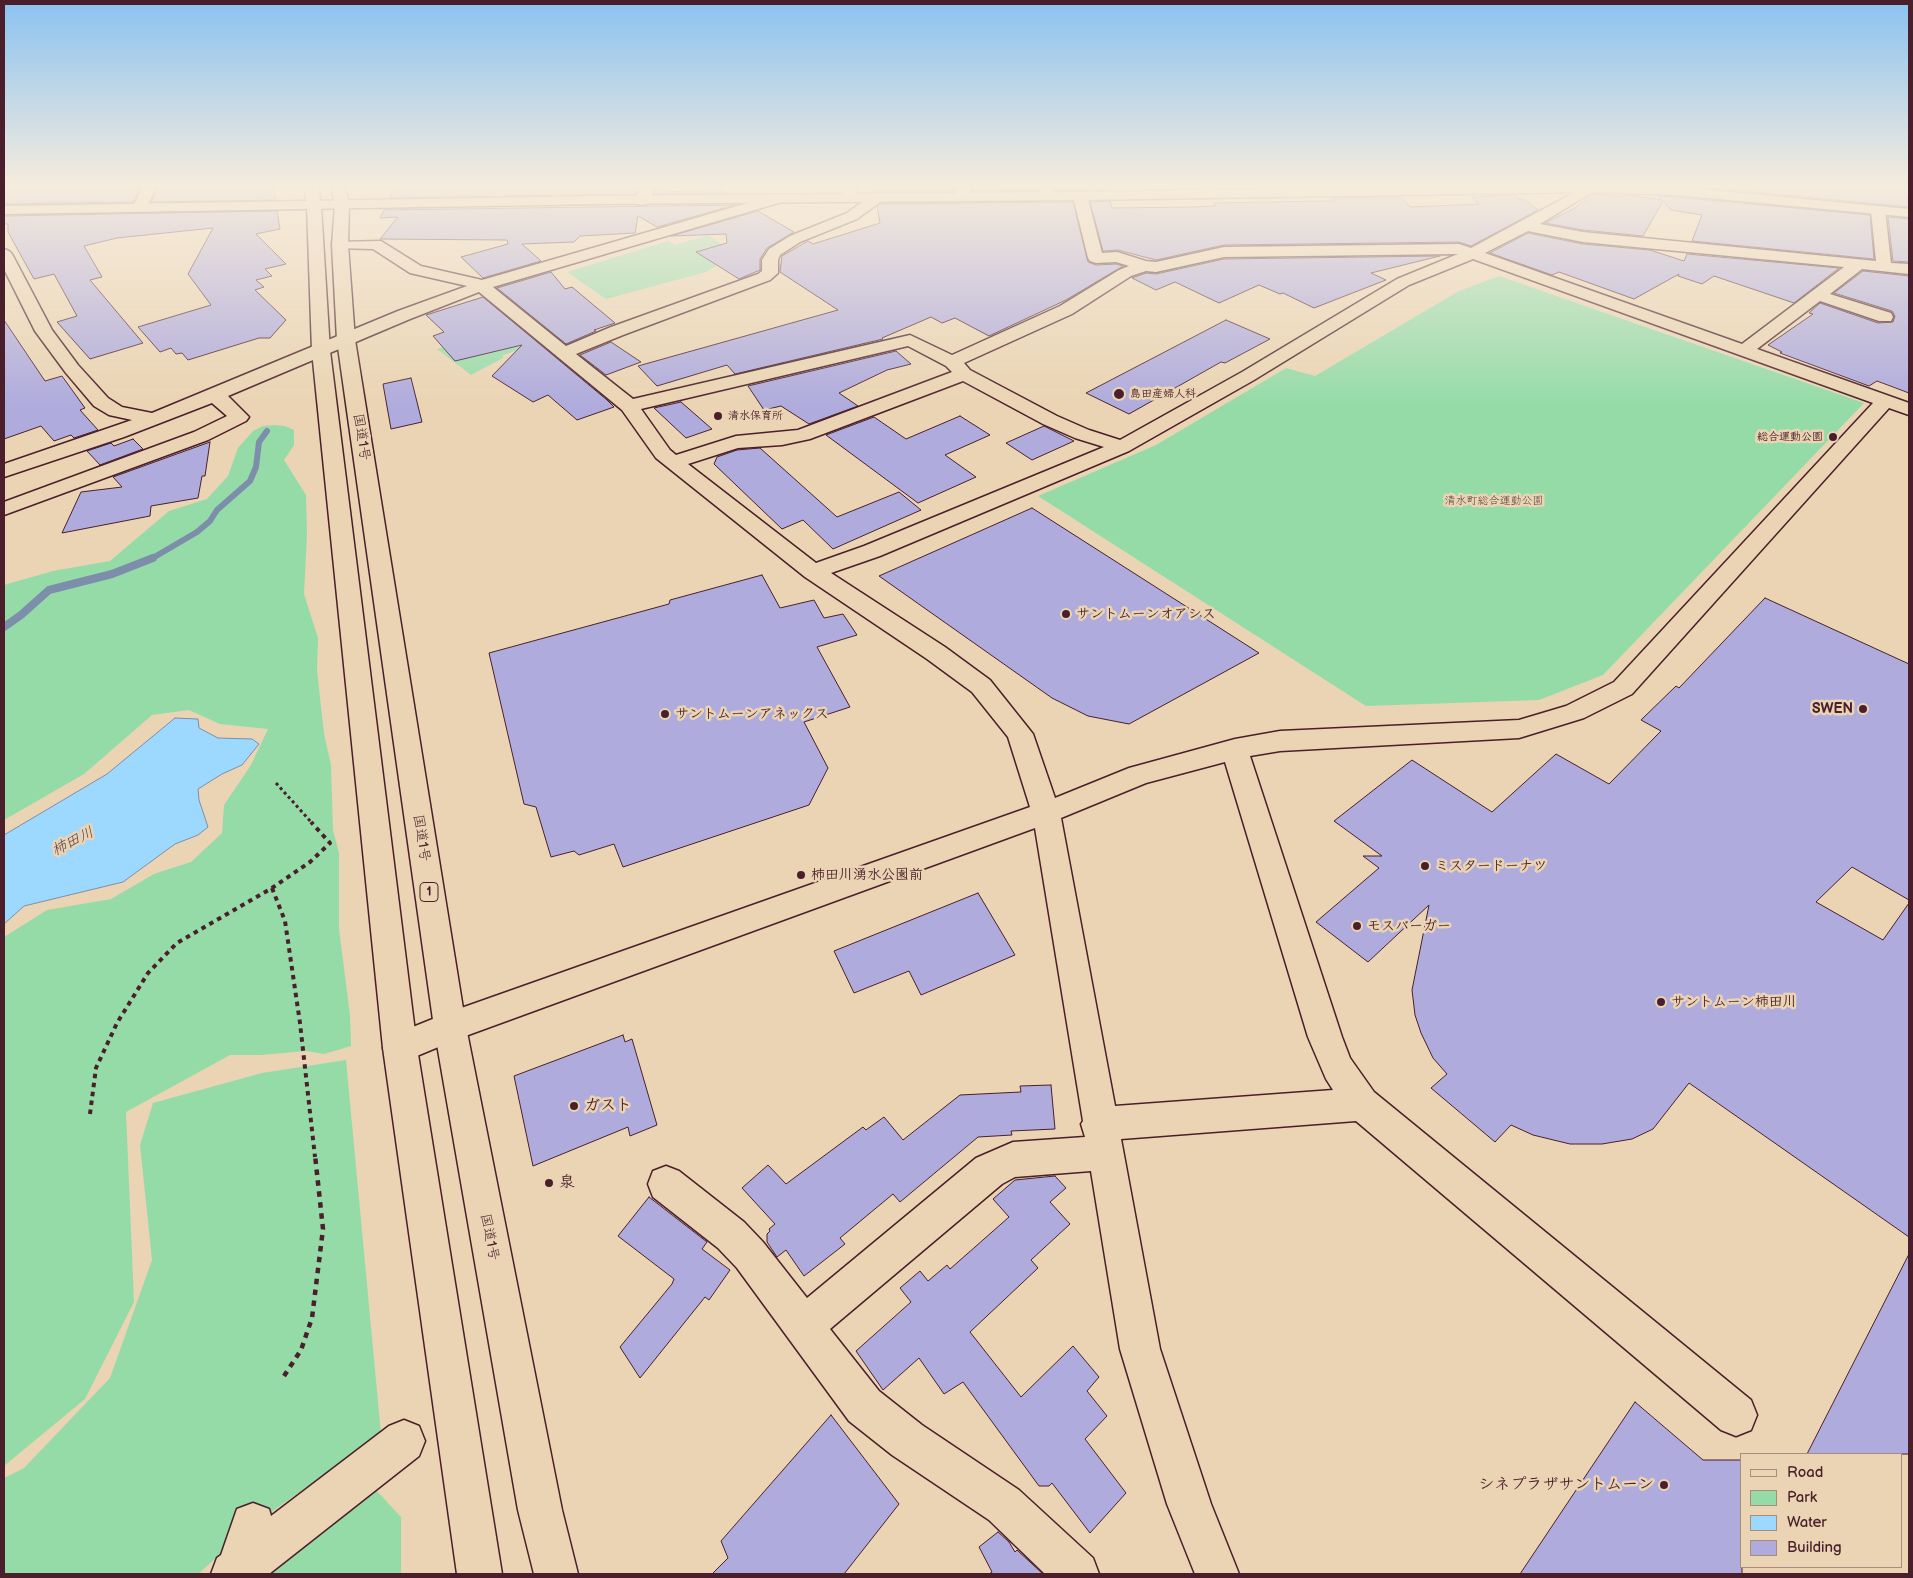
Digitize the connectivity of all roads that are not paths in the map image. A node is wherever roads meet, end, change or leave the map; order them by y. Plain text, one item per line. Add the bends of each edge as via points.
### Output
1 (6, 259) edge
2 (327, 259) edge
3 (339, 259) edge
4 (399, 259) edge
5 (570, 259) edge
6 (771, 259) edge
7 (1122, 259) edge
8 (1194, 259) edge
9 (1461, 259) edge
10 (1485, 259) edge
11 (1804, 259) edge
12 (1859, 264) junction
13 (1144, 266) junction
14 (1900, 268) edge
15 (481, 286) junction
16 (1817, 295) junction
17 (1885, 317) dead end
18 (334, 345) junction
19 (1745, 350) junction
20 (564, 353) junction
21 (958, 368) junction
22 (215, 395) junction
23 (1885, 401) junction
24 (629, 406) junction
25 (1909, 410) edge
26 (153, 419) junction
27 (1122, 447) junction
28 (674, 462) junction
29 (4, 471) edge
30 (4, 509) edge
31 (813, 572) junction
32 (1234, 749) junction
33 (1046, 813) junction
34 (450, 1027) junction
35 (400, 1048) junction
36 (1362, 1104) junction
37 (1102, 1138) junction
38 (666, 1184) dead end
39 (803, 1326) junction
40 (1736, 1415) dead end
41 (404, 1441) dead end
42 (253, 1525) dead end
43 (236, 1571) edge
44 (480, 1574) edge
45 (556, 1574) edge
46 (1077, 1574) edge
47 (1217, 1574) edge

1 - 26 main road via 44,331 100,402 116,411
2 - 18 main road, 国道1号 / 1
3 - 18 main road, 国道1号 / 1
4 - 15 main road via 416,270
5 - 15 main road
6 - 20 main road via 770,273 764,277
7 - 13 main road
8 - 13 main road via 1156,267
9 - 27 main road via 1403,282 1248,376
10 - 19 main road
11 - 12 main road
12 - 14 main road
12 - 16 main road
13 - 21 main road via 1125,273 1066,310
15 - 18 main road
15 - 20 main road
16 - 17 main road
16 - 19 main road
18 - 22 main road
18 - 34 main road, 国道1号 / 1
18 - 35 main road, 国道1号 / 1
19 - 23 main road
20 - 24 main road
21 - 24 main road via 910,340
21 - 27 main road via 1050,420
21 - 28 main road via 803,435 782,440 736,442
22 - 26 main road
22 - 30 main road via 239,417 201,436
23 - 25 main road
23 - 32 main road via 1624,688 1575,712 1519,729 1280,741
24 - 28 main road via 663,454
26 - 29 main road
27 - 31 main road via 872,551
28 - 31 main road
31 - 33 main road via 981,686 1020,734
32 - 33 main road via 1139,776
32 - 36 main road via 1325,1037 1338,1068
33 - 34 main road
33 - 37 main road
34 - 35 main road
34 - 45 main road, 国道1号 / 1 via 540,1510
35 - 44 main road, 国道1号 / 1
36 - 37 main road
36 - 40 main road
37 - 39 main road via 1013,1160 989,1171
37 - 47 main road via 1140,1349 1189,1504
38 - 39 main road via 731,1235
39 - 46 main road via 864,1406 907,1440 1004,1505
41 - 43 main road
42 - 43 main road

